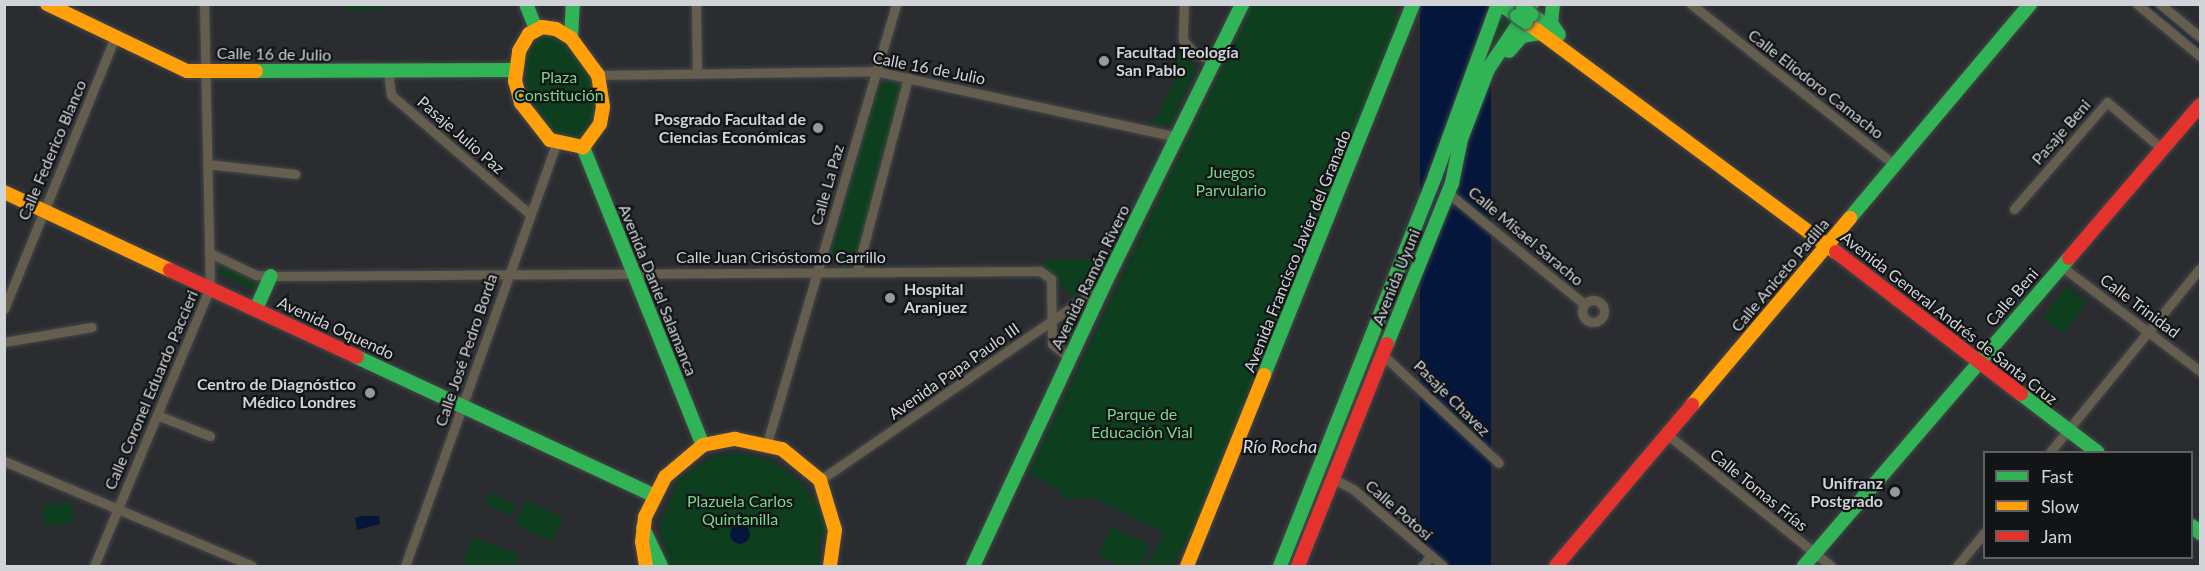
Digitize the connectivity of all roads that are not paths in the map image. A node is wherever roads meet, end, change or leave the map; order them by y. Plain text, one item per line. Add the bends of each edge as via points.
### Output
1 (47, 4) edge
2 (204, 4) edge
3 (526, 4) edge
4 (573, 4) edge
5 (696, 4) edge
6 (896, 4) edge
7 (1184, 4) edge
8 (1242, 4) edge
9 (1413, 4) edge
10 (1553, 4) edge
11 (1691, 4) edge
12 (2030, 4) edge
13 (2137, 4) edge
14 (2160, 4) edge
15 (1517, 10) edge
16 (536, 29) junction
17 (1540, 33) junction
18 (1559, 35) junction
19 (115, 37) junction
20 (2200, 37) edge
21 (571, 38) junction
22 (2200, 56) edge
23 (1580, 57) junction
24 (1214, 62) junction
25 (204, 69) junction
26 (515, 70) junction
27 (388, 71) junction
28 (875, 71) junction
29 (697, 73) junction
30 (598, 75) junction
31 (908, 78) junction
32 (2200, 105) edge
33 (1178, 137) junction
34 (556, 144) junction
35 (583, 147) junction
36 (2162, 150) junction
37 (207, 164) junction
38 (1895, 165) junction
39 (295, 174) dead end
40 (1454, 177) junction
41 (4, 192) edge
42 (1448, 193) junction
43 (2014, 209) dead end
44 (43, 210) junction
45 (530, 214) junction
46 (1828, 244) junction
47 (210, 253) junction
48 (2061, 266) junction
49 (2200, 268) edge
50 (857, 271) junction
51 (817, 272) junction
52 (508, 273) junction
53 (633, 273) junction
54 (271, 276) junction
55 (1104, 285) junction
56 (210, 288) junction
57 (1584, 304) dead end
58 (4, 309) edge
59 (256, 309) junction
60 (1051, 322) junction
61 (92, 327) dead end
62 (2149, 332) junction
63 (4, 342) edge
64 (1383, 355) junction
65 (1069, 358) junction
66 (1978, 362) junction
67 (2200, 371) edge
68 (462, 406) junction
69 (157, 415) junction
70 (2068, 430) junction
71 (1668, 435) junction
72 (210, 436) dead end
73 (767, 443) junction
74 (703, 445) junction
75 (2052, 451) edge
76 (2094, 451) edge
77 (4, 461) edge
78 (1499, 463) dead end
79 (1334, 479) junction
80 (820, 480) junction
81 (652, 495) junction
82 (117, 510) junction
83 (643, 528) junction
84 (1983, 534) edge
85 (1815, 554) junction
86 (1431, 556) junction
87 (1187, 563) edge
88 (831, 566) edge
89 (94, 567) edge
90 (252, 567) edge
91 (405, 567) edge
92 (646, 567) edge
93 (661, 567) edge
94 (973, 567) edge
95 (1280, 567) edge
96 (1298, 567) edge
97 (1422, 567) edge
98 (1443, 567) edge
99 (1556, 567) edge
100 (1804, 567) edge
101 (1832, 567) edge
102 (1957, 567) edge

1 - 19 main road, Calle 16 de Julio
2 - 25 street, Calle Coronel Eduardo Paccieri
3 - 16 main road
4 - 21 main road
5 - 29 street
6 - 28 street, Calle La Paz
7 - 24 street via 1184,40 1193,52
8 - 24 main road, Avenida Ramón Rivero
9 - 87 main road, Avenida Francisco Javier del Granado via 1212,510
10 - 18 main road via 1551,22
11 - 38 street, Calle Eliodoro Camacho
12 - 38 main road, Calle Aniceto Padilla
13 - 22 street
14 - 20 street
15 - 17 main road, Avenida General Andrés de Santa Cruz
15 - 18 main road, Avenida General Andrés de Santa Cruz
15 - 40 main road, Avenida Uyuni via 1488,69 1461,139
15 - 95 main road, Avenida Uyuni via 1431,186
16 - 21 main road via 556,29
16 - 26 main road via 523,42
17 - 23 main road, Avenida General Andrés de Santa Cruz
17 - 40 main road via 1522,36 1506,56
18 - 23 main road, Avenida General Andrés de Santa Cruz
19 - 25 main road, Calle 16 de Julio via 187,71
19 - 44 street, Calle Federico Blanco
21 - 30 main road
23 - 46 main road, Avenida General Andrés de Santa Cruz
24 - 33 main road, Avenida Ramón Rivero
25 - 27 main road, Calle 16 de Julio
25 - 37 street, Calle Coronel Eduardo Paccieri
26 - 27 main road, Calle 16 de Julio
26 - 34 main road via 518,93 527,115
27 - 45 street, Pasaje Julio Paz via 391,95
28 - 29 street, Calle 16 de Julio
28 - 31 street, Calle 16 de Julio
28 - 51 street, Calle La Paz
29 - 30 street, Calle 16 de Julio
30 - 35 main road via 603,107 600,124
31 - 33 street, Calle 16 de Julio
31 - 50 street
32 - 36 main road, Calle Beni
33 - 55 main road, Avenida Ramón Rivero
34 - 35 main road
34 - 45 street, Calle José Pedro Borda
35 - 53 main road, Avenida Daniel Salamanca
36 - 43 street, Pasaje Beni via 2107,102
36 - 48 main road, Calle Beni
37 - 39 street
37 - 47 street, Calle Coronel Eduardo Paccieri
38 - 46 main road, Calle Aniceto Padilla
40 - 42 main road, Avenida Uyuni
41 - 44 main road, Avenida Oquendo
42 - 57 street, Calle Misael Saracho
42 - 64 main road, Avenida Uyuni
44 - 56 main road, Avenida Oquendo
44 - 58 street, Calle Federico Blanco
45 - 52 street, Calle José Pedro Borda
46 - 66 main road, Avenida General Andrés de Santa Cruz
46 - 71 main road, Calle Aniceto Padilla
47 - 54 street, Calle Juan Crisóstomo Carrillo via 255,275
47 - 56 street, Calle Coronel Eduardo Paccieri
48 - 62 street, Calle Trinidad
48 - 66 main road, Calle Beni
49 - 62 street
50 - 51 street, Calle Juan Crisóstomo Carrillo
50 - 60 street, Calle Juan Crisóstomo Carrillo via 1040,271 1051,279
51 - 53 street, Calle Juan Crisóstomo Carrillo
51 - 73 street, Calle La Paz
52 - 53 street, Calle Juan Crisóstomo Carrillo
52 - 54 street, Calle Juan Crisóstomo Carrillo
52 - 68 street, Calle José Pedro Borda
53 - 74 main road, Avenida Daniel Salamanca
54 - 59 main road
55 - 60 street, Avenida Papa Paulo III
55 - 65 main road, Avenida Ramón Rivero
56 - 59 main road, Avenida Oquendo
56 - 69 street, Calle Coronel Eduardo Paccieri
59 - 68 main road, Avenida Oquendo
60 - 65 street, Calle Juan Crisóstomo Carrillo via 1053,344
60 - 80 street, Avenida Papa Paulo III
61 - 63 street
62 - 67 street, Calle Trinidad
62 - 70 street
64 - 78 street, Pasaje Chavez
64 - 79 main road, Avenida Uyuni
65 - 94 main road, Avenida Ramón Rivero
66 - 70 main road, Avenida General Andrés de Santa Cruz
66 - 85 main road, Calle Beni
68 - 81 main road, Avenida Oquendo
68 - 91 street, Calle José Pedro Borda
69 - 72 street
69 - 82 street, Calle Coronel Eduardo Paccieri
70 - 75 street
70 - 76 main road, Avenida General Andrés de Santa Cruz
71 - 85 street, Calle Tomas Frías
71 - 99 main road, Calle Aniceto Padilla
73 - 74 main road via 735,439
73 - 80 main road via 793,455
74 - 81 main road via 683,459
77 - 82 street
79 - 86 street, Calle Potosí via 1353,489
79 - 96 main road, Avenida Uyuni
80 - 88 main road via 835,530
81 - 83 main road
82 - 89 street, Calle Coronel Eduardo Paccieri
82 - 90 street
83 - 92 main road
83 - 93 main road
84 - 102 street
85 - 100 main road, Calle Beni
85 - 101 street, Calle Tomas Frías
86 - 97 street
86 - 98 street, Calle Potosí

